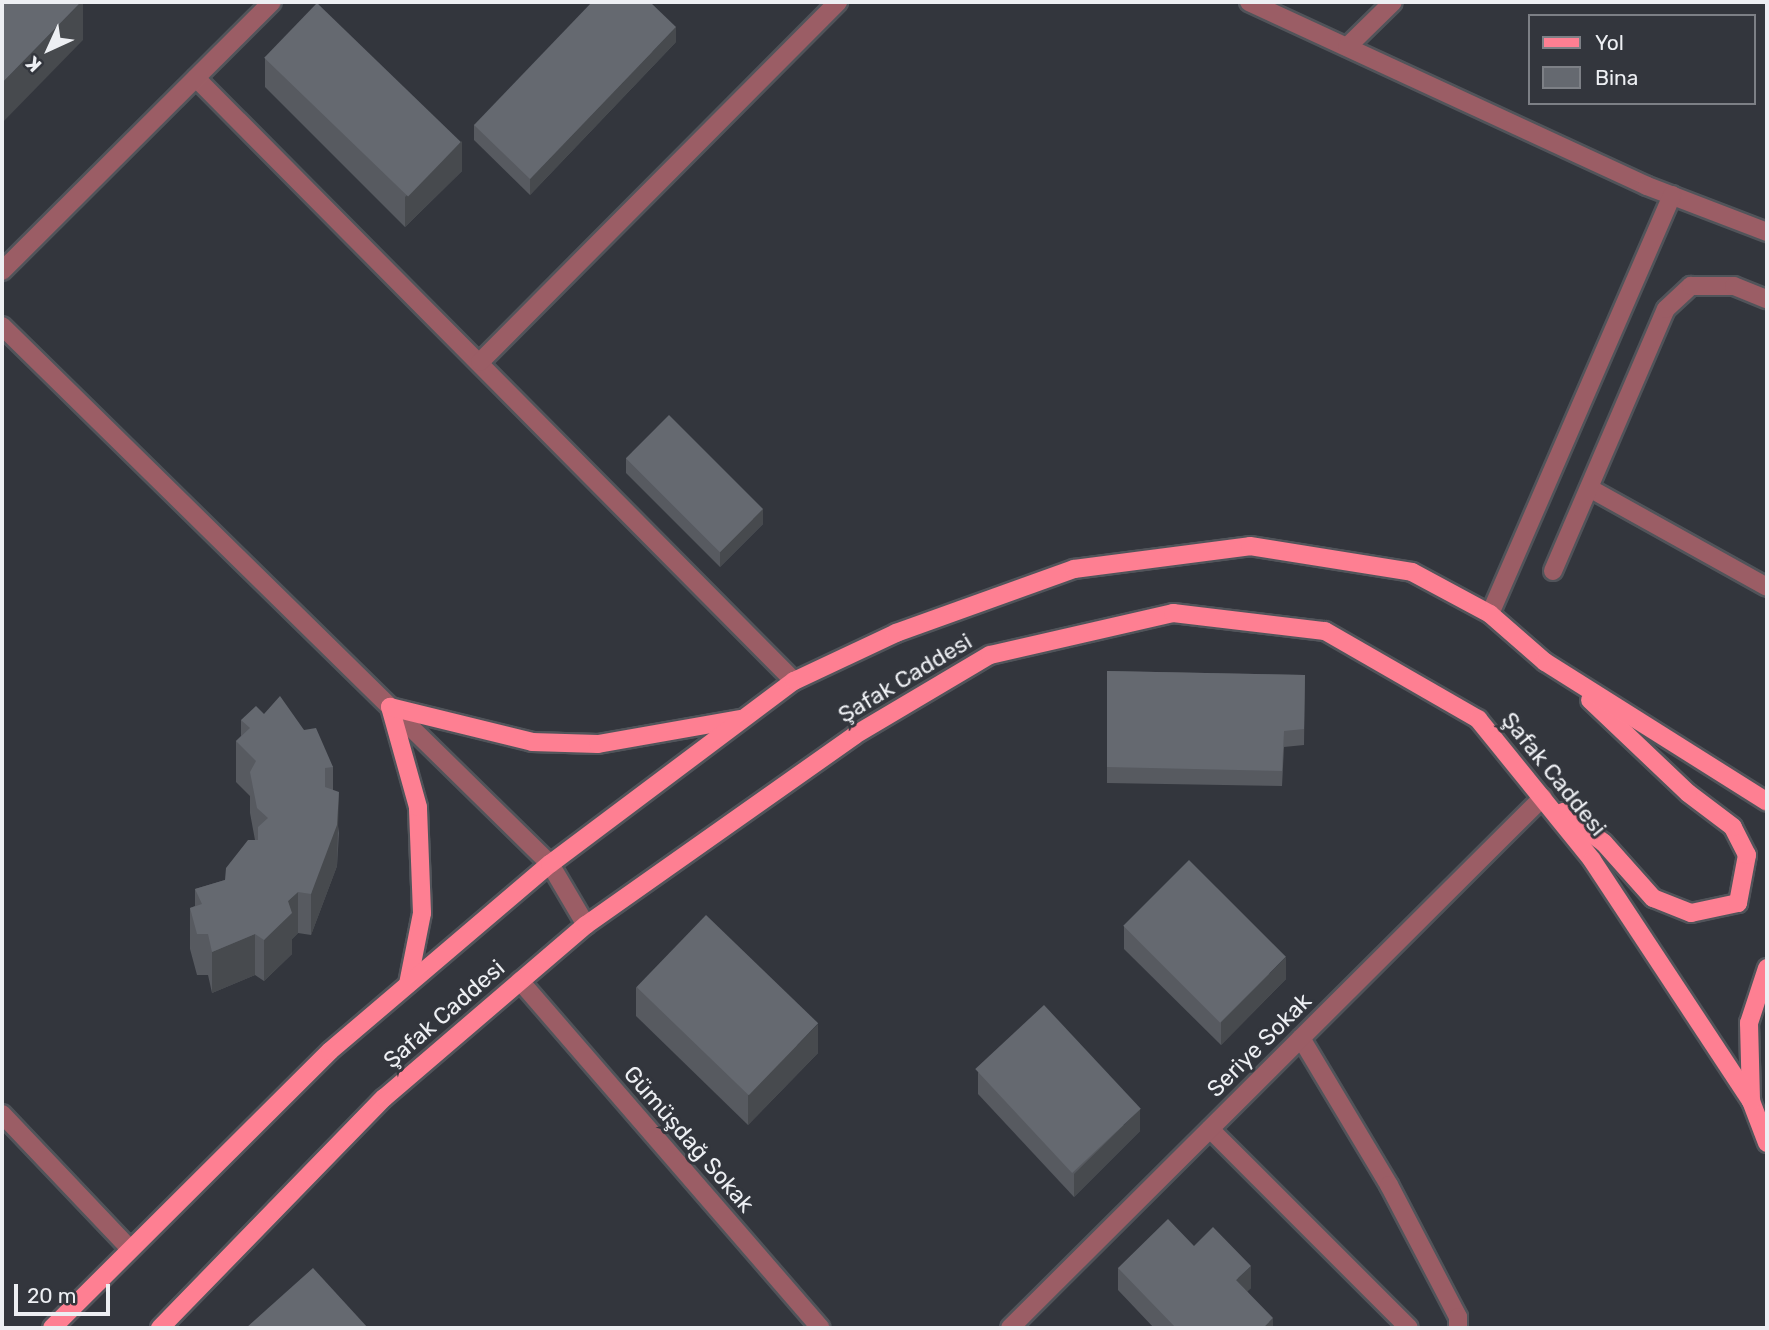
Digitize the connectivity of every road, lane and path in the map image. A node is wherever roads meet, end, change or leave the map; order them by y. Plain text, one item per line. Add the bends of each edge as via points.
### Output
1 (272, 2) edge
2 (838, 2) edge
3 (1249, 2) edge
4 (1393, 2) edge
5 (1347, 47) junction
6 (197, 78) junction
7 (1672, 195) junction
8 (1767, 232) edge
9 (2, 271) edge
10 (1767, 299) edge
11 (2, 326) edge
12 (480, 362) junction
13 (1591, 489) junction
14 (1553, 572) dead end
15 (1767, 587) edge
16 (1490, 614) junction
17 (1557, 669) junction
18 (794, 681) junction
19 (390, 707) junction
20 (744, 718) junction
21 (1543, 797) junction
22 (1767, 802) edge
23 (550, 864) junction
24 (586, 925) junction
25 (1767, 968) edge
26 (520, 981) junction
27 (408, 984) junction
28 (1301, 1038) junction
29 (1751, 1101) junction
30 (2, 1114) edge
31 (1210, 1129) junction
32 (1767, 1143) edge
33 (130, 1249) junction
34 (52, 1328) edge
35 (160, 1328) edge
36 (821, 1328) edge
37 (1010, 1328) edge
38 (1409, 1328) edge
39 (1458, 1328) edge

1 - 6 street
2 - 12 street
3 - 5 street
4 - 5 street
5 - 7 street
6 - 9 street
6 - 12 street
7 - 8 street
7 - 16 street
10 - 13 street via 1734,286 1691,286 1666,309
11 - 19 street
12 - 18 street
13 - 14 street
13 - 15 street
16 - 17 main road, Şafak Caddesi
16 - 18 main road, Şafak Caddesi via 1412,572 1250,546 1074,569 896,634
17 - 21 main road via 1688,793 1733,827 1747,855 1738,903 1691,913 1653,898 1604,843
17 - 22 main road, Şafak Caddesi
18 - 20 main road, Şafak Caddesi
19 - 20 main road via 532,741 598,744
19 - 23 street
19 - 27 main road via 418,807 422,913
20 - 23 main road, Şafak Caddesi
21 - 24 main road, Şafak Caddesi via 1478,719 1325,631 1173,613 990,655 855,735
21 - 28 street, Seriye Sokak
21 - 29 main road, Şafak Caddesi via 1664,964
23 - 24 street
23 - 27 main road, Şafak Caddesi
24 - 26 main road, Şafak Caddesi
25 - 29 main road via 1749,1023
26 - 35 main road, Şafak Caddesi via 384,1098
26 - 36 street, Gümüşdağ Sokak
27 - 33 main road, Şafak Caddesi via 330,1051
28 - 31 street, Seriye Sokak
28 - 39 street via 1389,1185 1458,1317
29 - 32 main road
30 - 33 street
31 - 37 street, Seriye Sokak
31 - 38 street
33 - 34 main road, Şafak Caddesi

